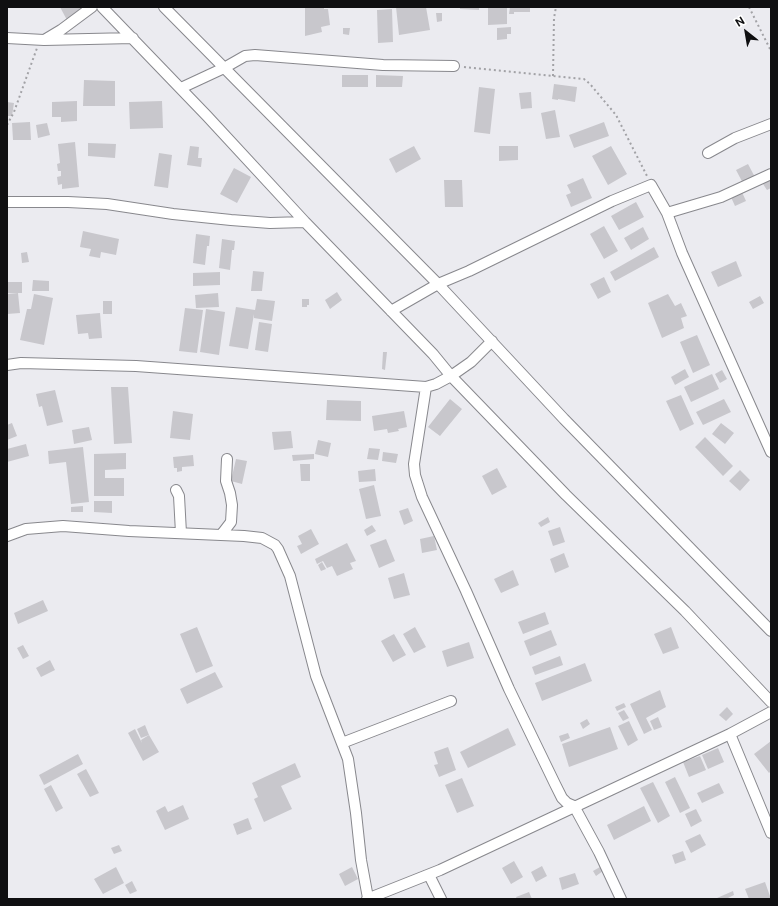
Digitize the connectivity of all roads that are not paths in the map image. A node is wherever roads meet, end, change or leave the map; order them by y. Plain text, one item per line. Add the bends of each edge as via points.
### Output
1 (92, 7) edge
2 (102, 7) edge
3 (164, 7) edge
4 (7, 38) edge
5 (133, 38) junction
6 (44, 40) junction
7 (454, 66) road end
8 (224, 68) junction
9 (181, 88) junction
10 (771, 124) edge
11 (708, 153) dead end
12 (771, 174) edge
13 (7, 202) edge
14 (667, 213) junction
15 (305, 222) junction
16 (438, 284) junction
17 (391, 311) junction
18 (492, 341) junction
19 (7, 365) edge
20 (451, 376) junction
21 (426, 387) junction
22 (771, 452) edge
23 (227, 459) dead end
24 (176, 490) dead end
25 (181, 533) junction
26 (221, 535) junction
27 (7, 536) edge
28 (771, 632) edge
29 (451, 701) dead end
30 (771, 702) edge
31 (771, 712) edge
32 (730, 734) junction
33 (342, 743) junction
34 (574, 806) junction
35 (771, 833) edge
36 (429, 875) junction
37 (368, 899) edge
38 (441, 899) edge
39 (621, 899) edge

1 - 6 street
2 - 5 street
3 - 8 street
4 - 6 street
5 - 6 street
5 - 9 street
7 - 8 street via 383,65 255,55 245,56
8 - 9 street
8 - 16 street
9 - 15 street
10 - 11 street via 735,138
12 - 14 street via 721,197
13 - 15 street via 107,204 230,220
14 - 16 street via 651,185
14 - 22 street via 682,253
15 - 17 street
16 - 17 street
16 - 18 street
17 - 20 street
18 - 20 street via 471,362
18 - 28 street via 564,419
19 - 21 street via 21,362 136,366
20 - 21 street
20 - 30 street via 566,495 685,611
21 - 34 street via 414,464 422,497 555,784 562,798
23 - 26 street via 226,480 232,505 231,522
24 - 25 street via 179,496
25 - 26 street
25 - 27 street via 63,526 26,529
26 - 33 street via 262,538 270,541 278,549 290,576 316,676
29 - 33 street
31 - 32 street
32 - 34 street
32 - 35 street
33 - 37 street via 348,759
34 - 36 street
34 - 39 street
36 - 37 street
36 - 38 street

